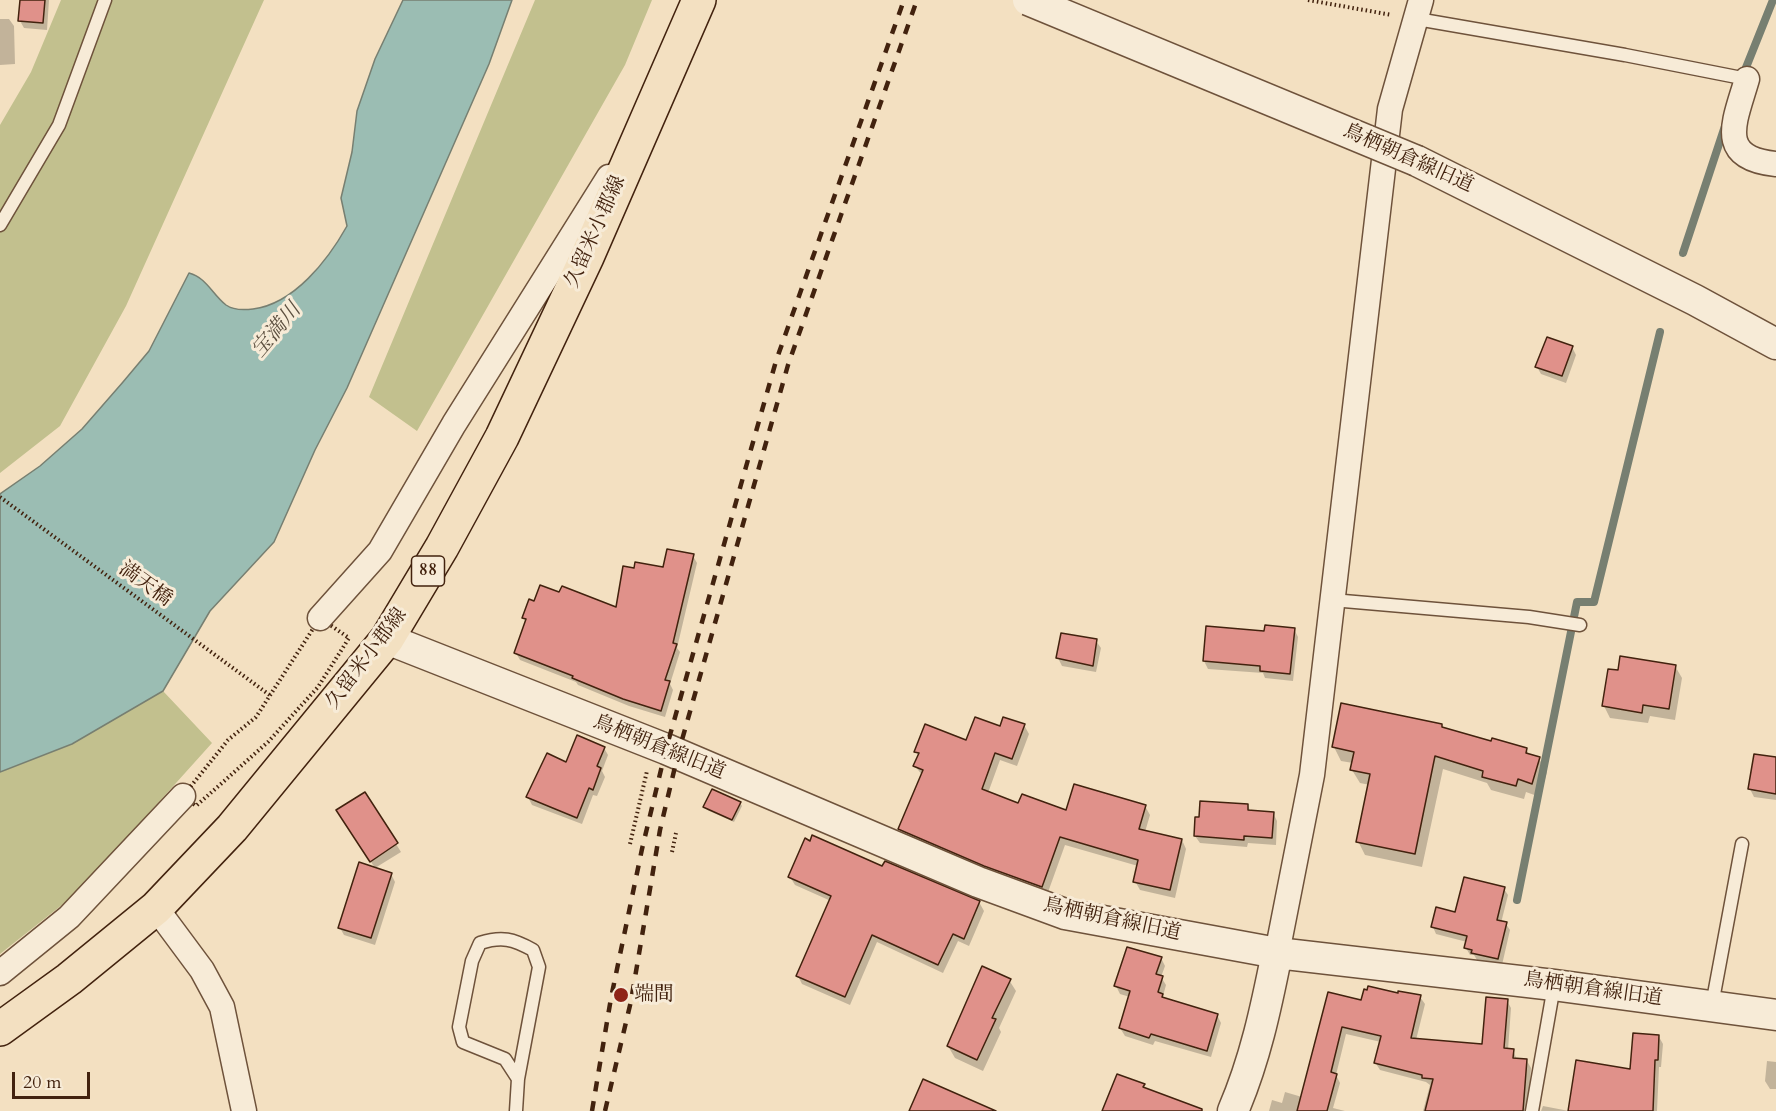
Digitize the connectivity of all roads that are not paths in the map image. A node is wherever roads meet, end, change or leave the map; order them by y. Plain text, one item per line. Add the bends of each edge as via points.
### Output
1 (105, 0) edge
2 (699, 0) edge
3 (1028, 0) edge
4 (1419, 10) edge
5 (1747, 80) joint
6 (653, 108) junction
7 (1776, 164) edge
8 (0, 225) edge
9 (1776, 344) edge
10 (1332, 600) junction
11 (320, 618) road end
12 (1580, 625) dead end
13 (387, 639) junction
14 (183, 796) road end
15 (1742, 844) dead end
16 (156, 908) junction
17 (1277, 953) junction
18 (0, 973) edge
19 (1554, 985) junction
20 (1712, 1006) junction
21 (1776, 1015) edge
22 (0, 1029) edge
23 (518, 1079) junction
24 (244, 1111) edge
25 (516, 1111) edge
26 (1233, 1111) edge
27 (1532, 1111) edge

1 - 8 lane via 58,125
2 - 6 main road, 久留米小郡線 / 88
3 - 9 street, 鳥栖朝倉線旧道, bridge via 1417,161
4 - 5 lane
4 - 10 street via 1390,109
5 - 7 street via 1734,124 1734,140 1742,155
6 - 11 street via 454,423 380,551
6 - 13 main road, 久留米小郡線 / 88 via 502,437
10 - 12 lane
10 - 17 street via 1312,775
13 - 16 main road, 久留米小郡線 / 88 via 232,828
13 - 17 street, 鳥栖朝倉線旧道 via 655,744 978,882 1065,914
14 - 18 street via 69,916
15 - 20 lane
16 - 22 main road, 久留米小郡線 / 88
16 - 24 street via 202,970 222,1007
17 - 19 street, 鳥栖朝倉線旧道
17 - 26 street via 1265,1016
19 - 20 street, 鳥栖朝倉線旧道
19 - 27 lane
20 - 21 street, 鳥栖朝倉線旧道
23 - 23 lane via 505,1059 463,1042 459,1027 472,961 480,943 496,938 533,950 539,967
23 - 25 lane

